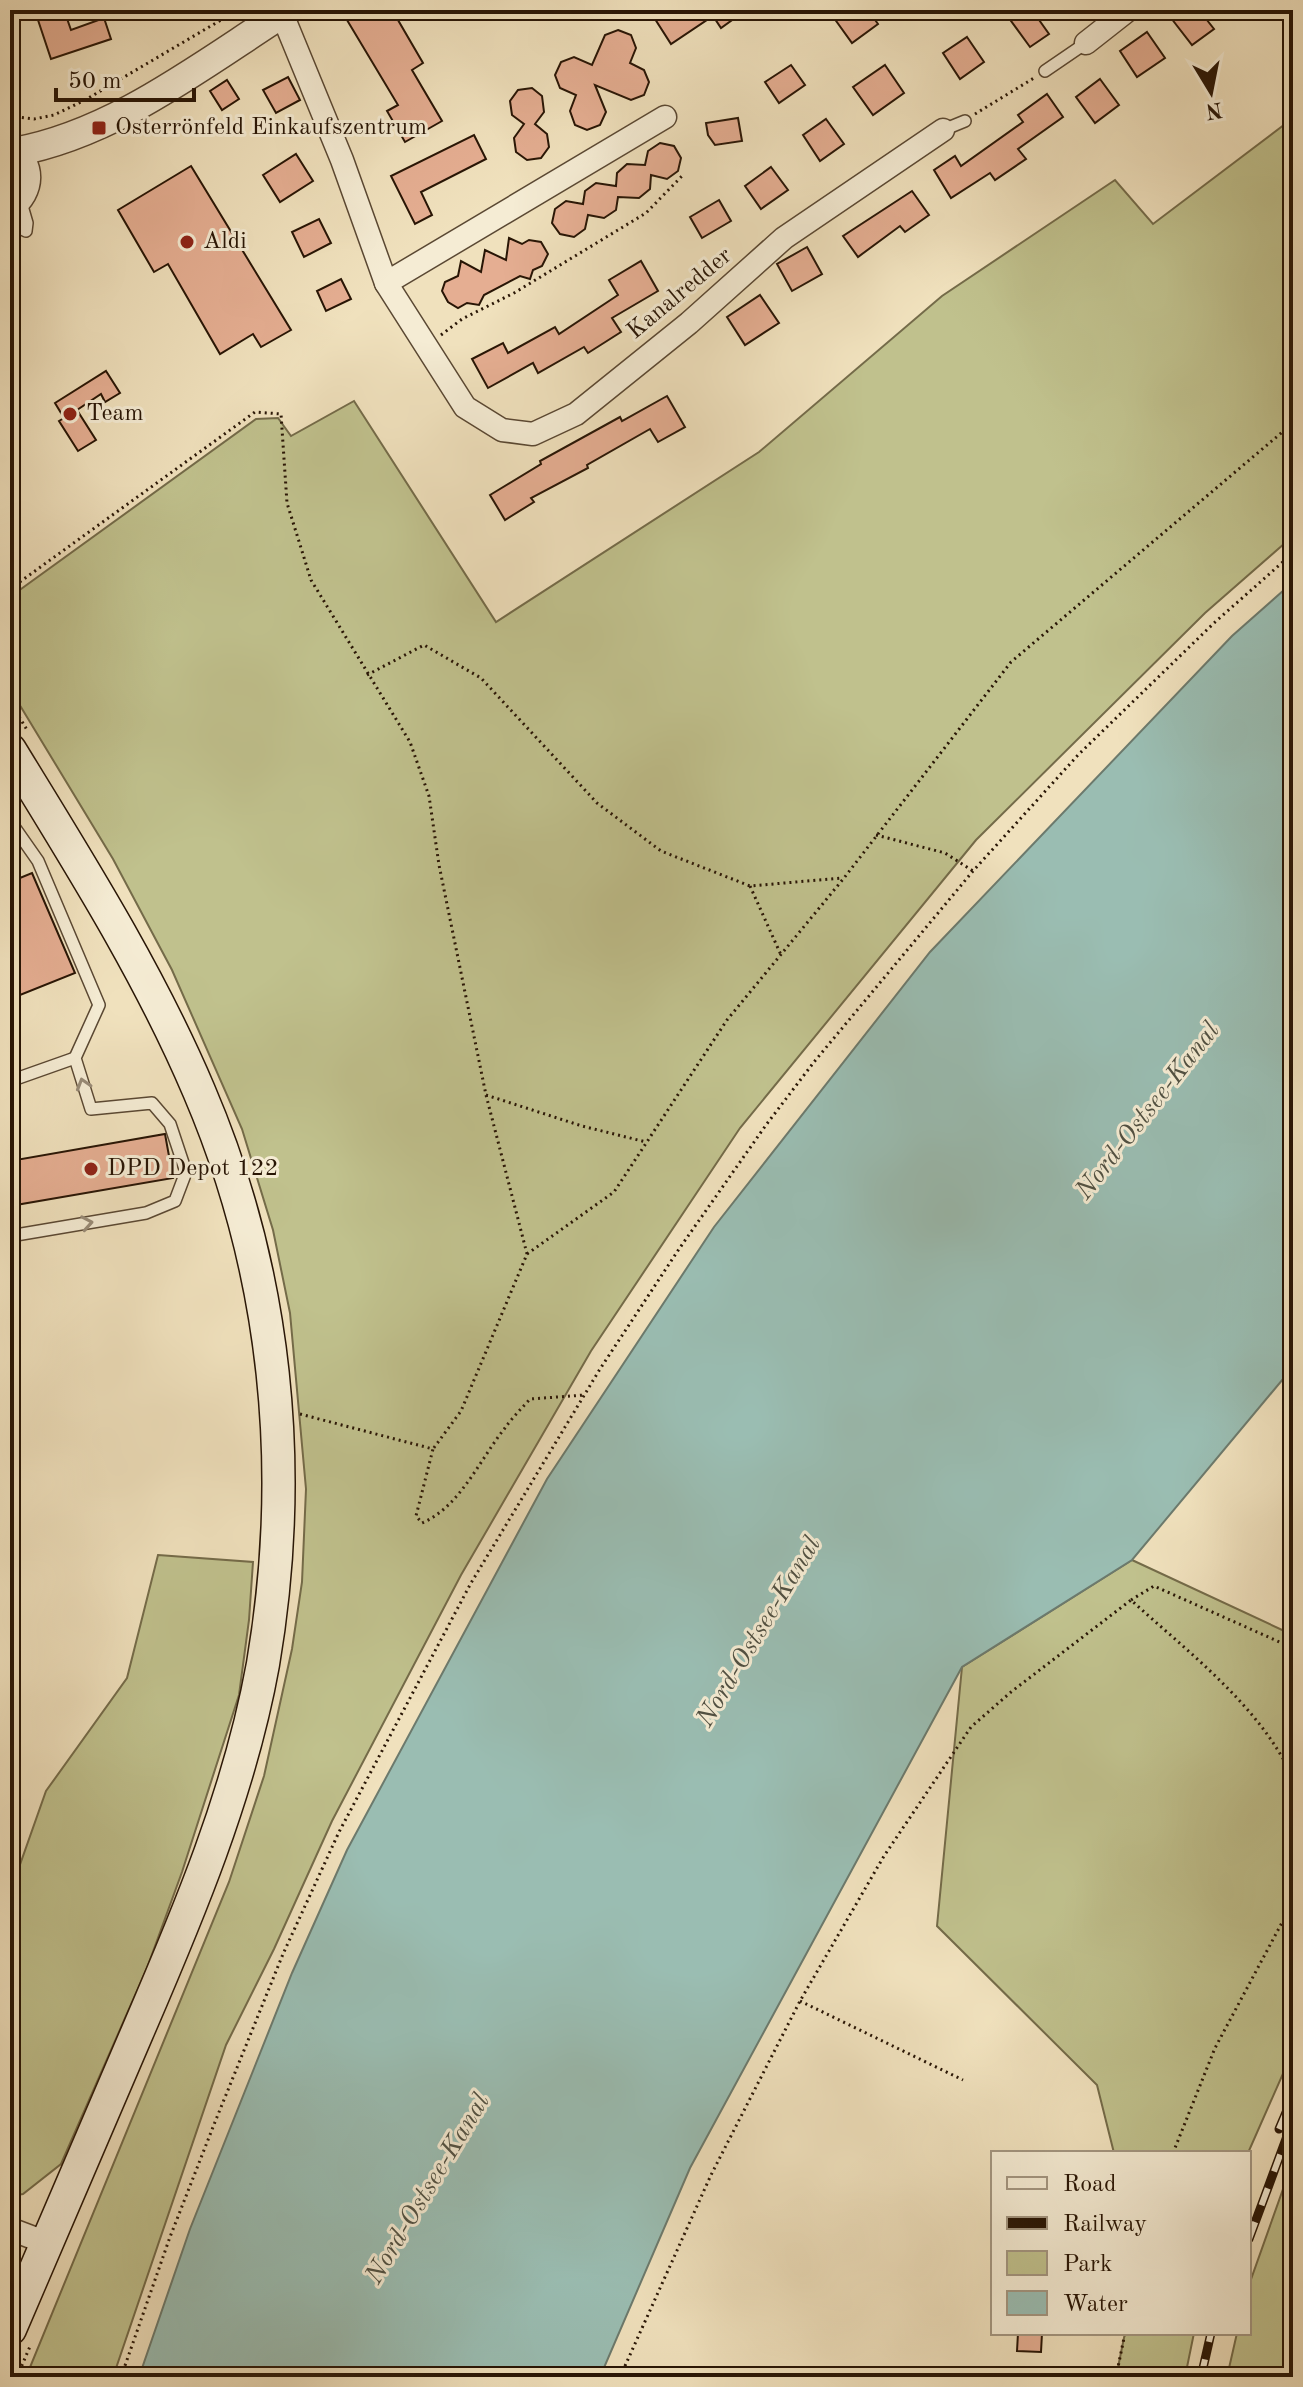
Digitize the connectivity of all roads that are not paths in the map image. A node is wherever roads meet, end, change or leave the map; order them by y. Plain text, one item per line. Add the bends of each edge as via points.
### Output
1 (1128, 10) edge
2 (285, 12) edge
3 (1086, 43) joint
4 (1045, 71) road end
5 (665, 117) dead end
6 (965, 121) road end
7 (943, 130) joint
8 (15, 184) edge
9 (386, 283) junction
10 (10, 750) edge
11 (10, 821) edge
12 (75, 1058) junction
13 (10, 1081) edge
14 (10, 1236) edge
15 (10, 2229) edge
16 (47, 2243) junction
17 (21, 2335) edge

1 - 3 street
2 - 8 street via 162,92 66,139
2 - 9 street, Kanalredder
3 - 4 lane
5 - 9 street
6 - 7 lane, Kanalredder
7 - 9 street, Kanalredder via 784,238 576,414 533,434 502,430 465,407
10 - 16 main road via 113,918 200,1092 253,1255 278,1407 274,1583 262,1668 238,1766 191,1904
11 - 12 lane via 38,861 99,1005
12 - 13 lane
14 -> 12 lane via 146,1213 175,1201 186,1172 170,1124 152,1103 91,1109
15 - 16 street
16 - 17 main road

